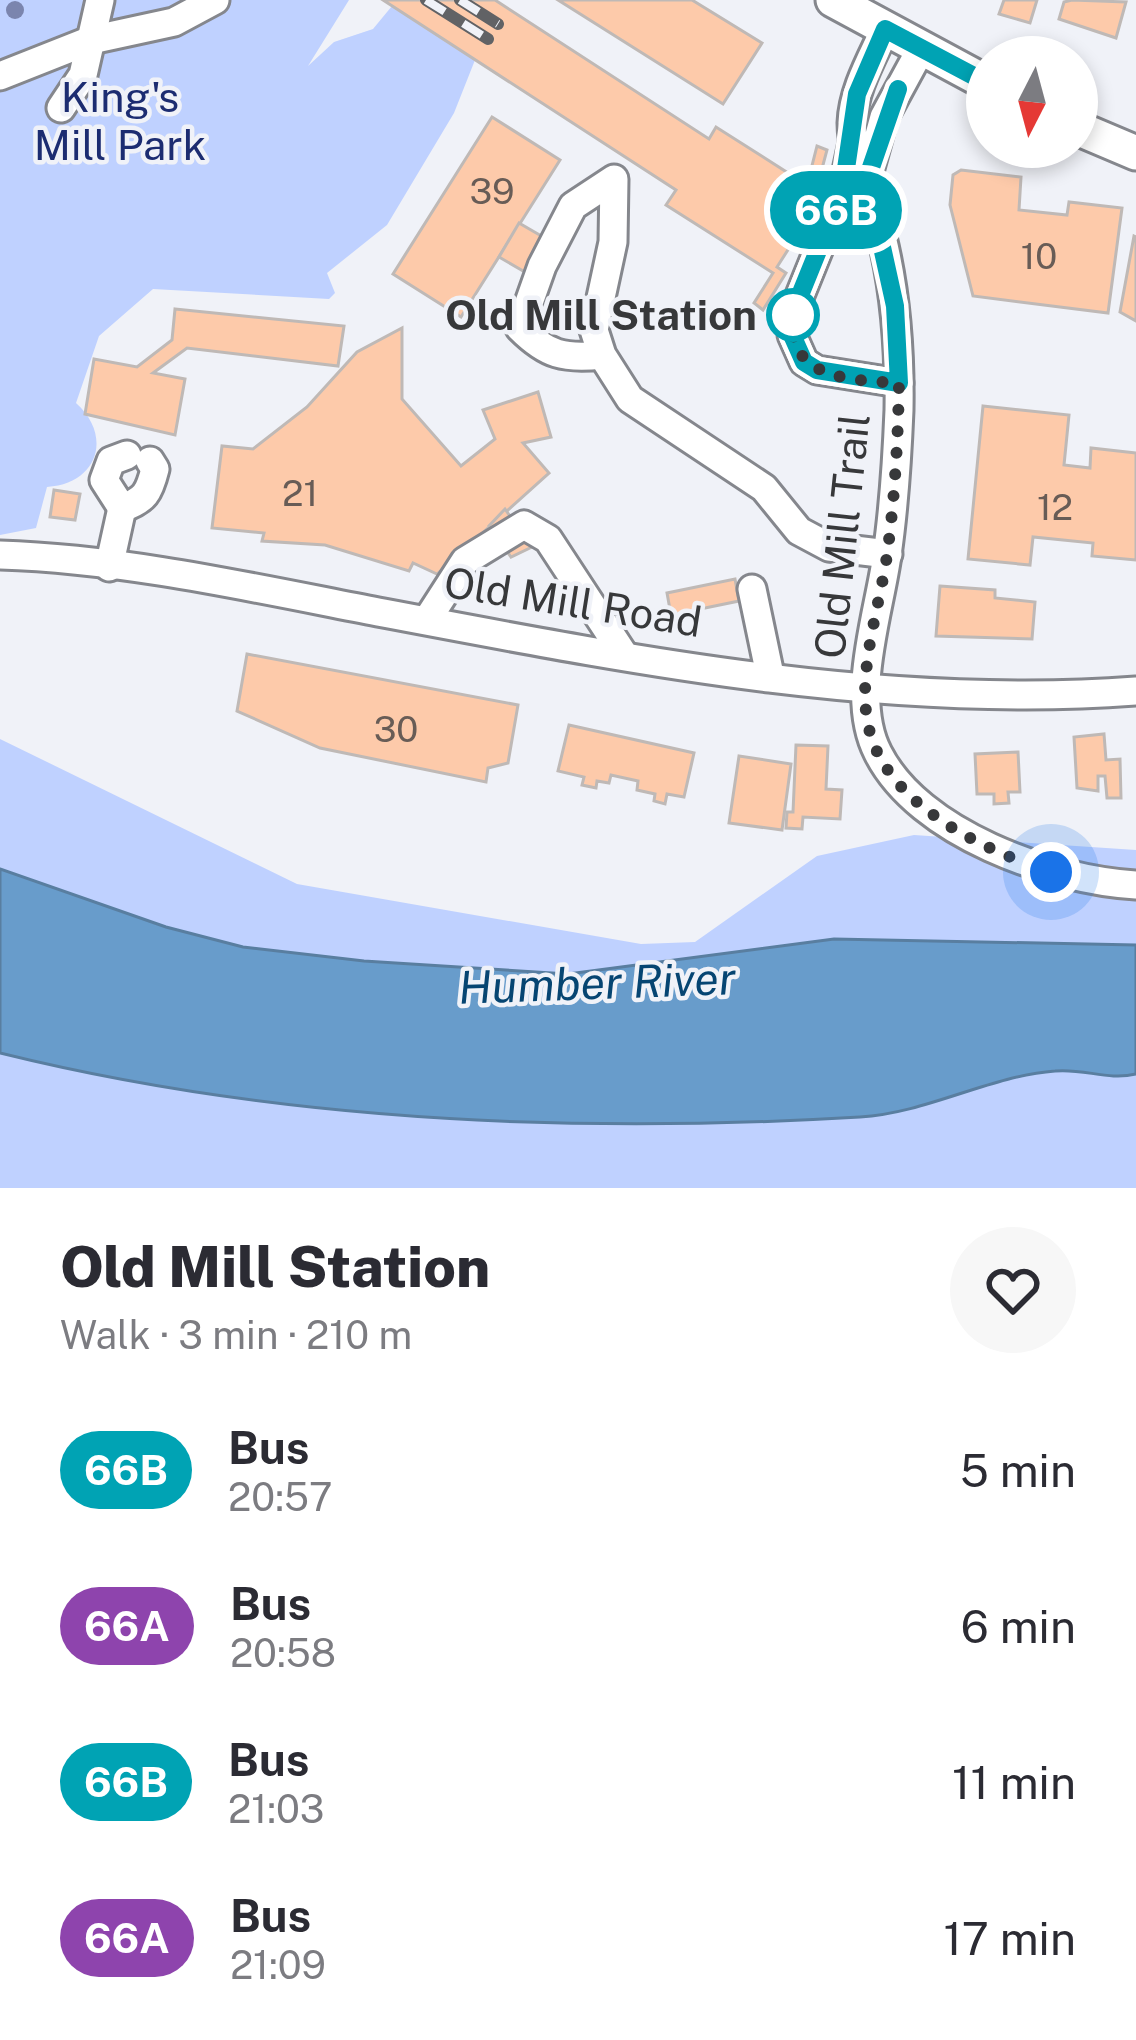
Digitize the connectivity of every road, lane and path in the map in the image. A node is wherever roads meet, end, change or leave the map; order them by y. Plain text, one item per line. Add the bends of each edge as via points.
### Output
1 (100, 0) edge
2 (215, 0) edge
3 (833, 0) edge
4 (885, 29) junction
5 (91, 40) junction
6 (921, 49) junction
7 (966, 72) edge
8 (0, 76) edge
9 (61, 107) dead end
10 (1098, 137) edge
11 (853, 140) junction
12 (1136, 153) edge
13 (867, 179) junction
14 (602, 355) junction
15 (899, 383) junction
16 (122, 508) junction
17 (888, 554) junction
18 (0, 555) edge
19 (109, 567) junction
20 (752, 590) dead end
21 (427, 620) junction
22 (624, 655) junction
23 (770, 675) junction
24 (867, 690) junction
25 (1136, 691) edge
26 (1136, 885) edge

1 - 5 street
2 - 5 street via 174,22
3 - 4 main road
4 - 6 main road
4 - 11 street, Old Mill Trail via 857,94
5 - 8 street
5 - 9 street via 83,75
6 - 7 main road
6 - 13 street, Old Mill Trail via 884,117
10 - 12 main road
11 - 13 street, Old Mill Trail
11 - 15 street via 792,335 817,370
13 - 15 street, Old Mill Trail via 895,306
14 - 14 street via 594,330 613,242 614,179 573,206 520,328 544,352
14 - 17 street via 630,399 764,488 799,532 829,547
15 - 17 street, Old Mill Trail
16 - 16 street via 104,480 111,461 139,458 155,470 149,490
16 - 19 street
17 - 24 street, Old Mill Trail
18 - 19 street, Old Mill Road
19 - 21 street, Old Mill Road
20 - 23 street
21 - 22 street, Old Mill Road
21 - 22 street via 465,560 524,524 548,539
22 - 23 street, Old Mill Road
23 - 24 street, Old Mill Road
24 - 25 street, Old Mill Road via 1042,698
24 - 26 street, Old Mill Trail via 872,741 890,774 941,820 1023,863 1078,880

